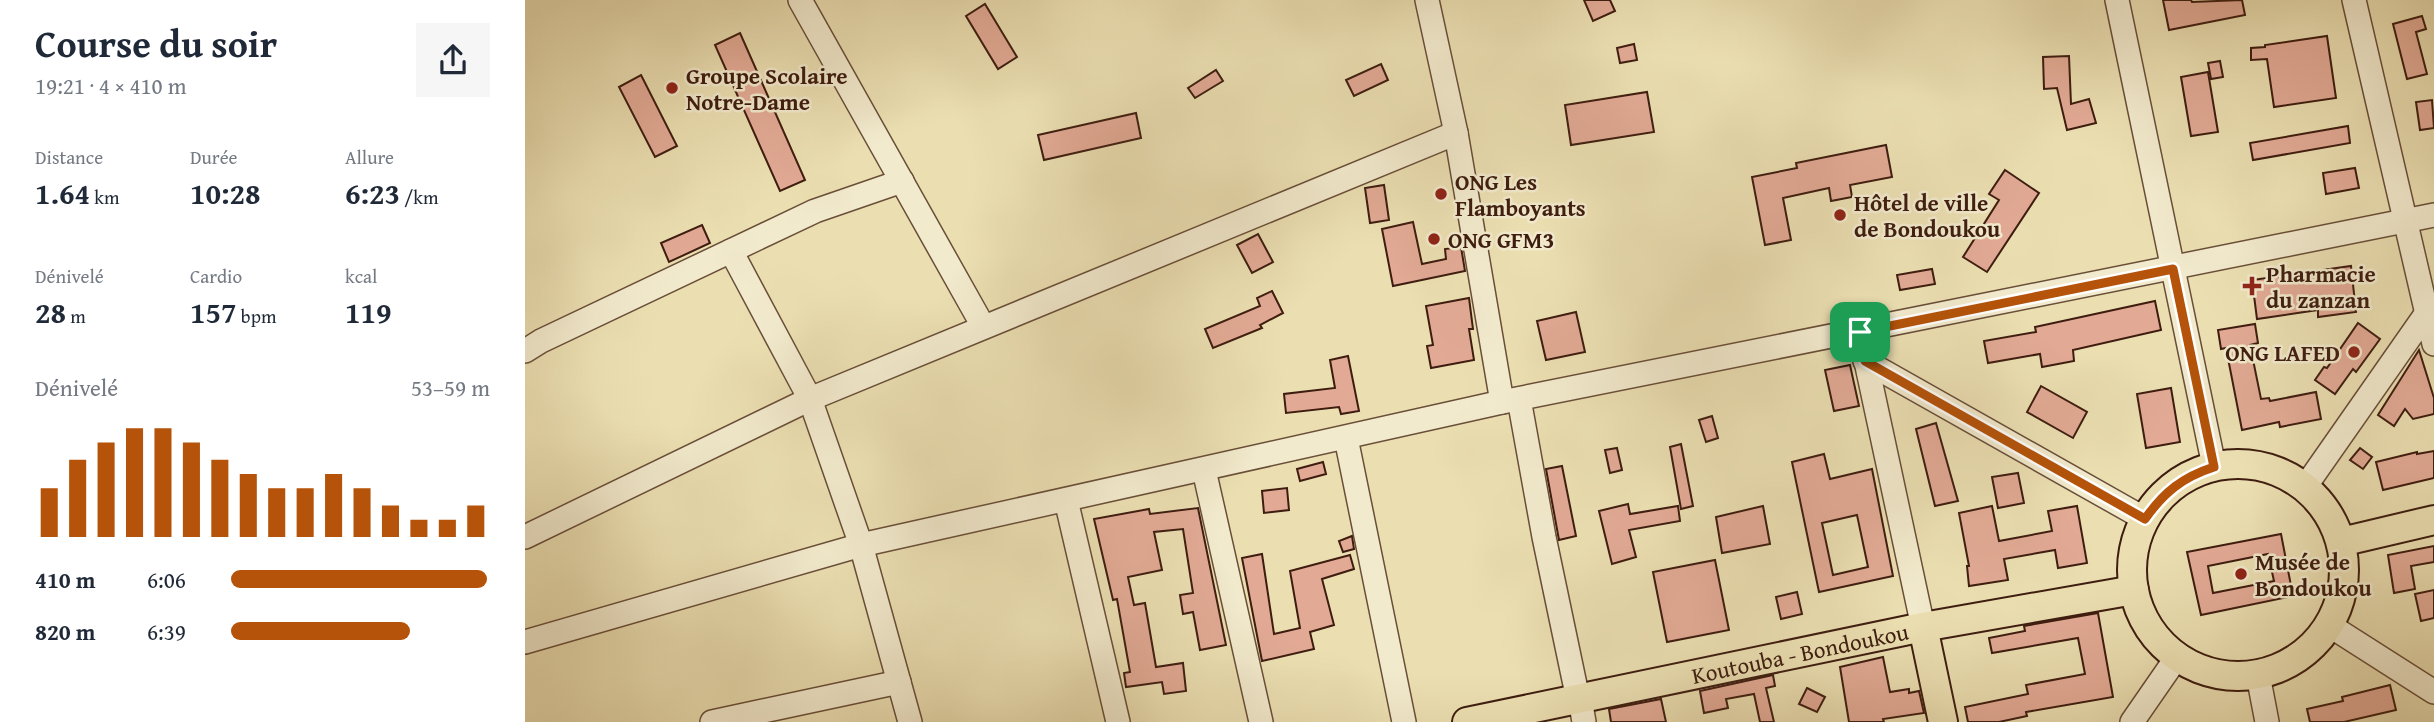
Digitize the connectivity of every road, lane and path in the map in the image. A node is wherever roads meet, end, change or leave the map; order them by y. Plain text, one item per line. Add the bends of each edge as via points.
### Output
1 (800, 0) edge
2 (1427, 0) edge
3 (2117, 0) edge
4 (2354, 0) edge
5 (1456, 133) junction
6 (902, 181) junction
7 (2434, 215) edge
8 (2404, 222) junction
9 (731, 251) junction
10 (2173, 269) junction
11 (2426, 314) junction
12 (983, 326) junction
13 (1860, 332) junction
14 (2434, 344) edge
15 (525, 351) edge
16 (1865, 361) junction
17 (810, 399) junction
18 (1511, 401) junction
19 (1346, 439) junction
20 (2214, 467) junction
21 (1204, 470) junction
22 (2305, 486) junction
23 (1066, 500) junction
24 (2145, 519) junction
25 (2434, 520) edge
26 (525, 537) edge
27 (2341, 542) junction
28 (862, 545) junction
29 (2134, 590) junction
30 (2329, 625) junction
31 (1923, 627) junction
32 (525, 642) edge
33 (2177, 657) junction
34 (2258, 675) junction
35 (899, 682) junction
36 (2434, 691) edge
37 (1581, 707) edge
38 (712, 722) edge
39 (910, 722) edge
40 (1118, 722) edge
41 (1261, 722) edge
42 (1404, 722) edge
43 (1467, 722) edge
44 (1943, 722) edge
45 (2132, 722) edge
46 (2267, 722) edge

1 - 6 street
2 - 5 street
3 - 10 street
4 - 8 street
5 - 12 street
5 - 18 street
6 - 9 street via 815,211
6 - 12 street
7 - 8 street
8 - 10 street
8 - 11 street
9 - 15 street
9 - 17 street
10 - 13 street
10 - 20 street
11 - 14 street
11 - 22 street
12 - 17 street
13 - 16 street
13 - 18 street
16 - 24 street
16 - 31 street
17 - 26 street
17 - 28 street
18 - 19 street
18 - 37 street
19 - 21 street
19 - 42 street
20 - 22 main road via 2262,466
20 - 24 main road via 2174,485
21 - 23 street
21 - 41 street
22 - 27 main road via 2327,512
23 - 28 street
23 - 40 street
24 - 29 main road via 2133,554
25 - 27 main road
27 - 30 main road via 2343,585
28 - 32 street
28 - 35 street
29 - 31 main road, Koutouba - Bondoukou
29 - 33 main road via 2148,628
30 - 34 main road via 2298,657
30 - 36 street
31 - 37 main road, Koutouba - Bondoukou
31 - 44 main road
33 - 34 main road via 2215,674
33 - 45 street
34 - 46 street
35 - 38 street
35 - 39 street
37 - 43 main road, Koutouba - Bondoukou

